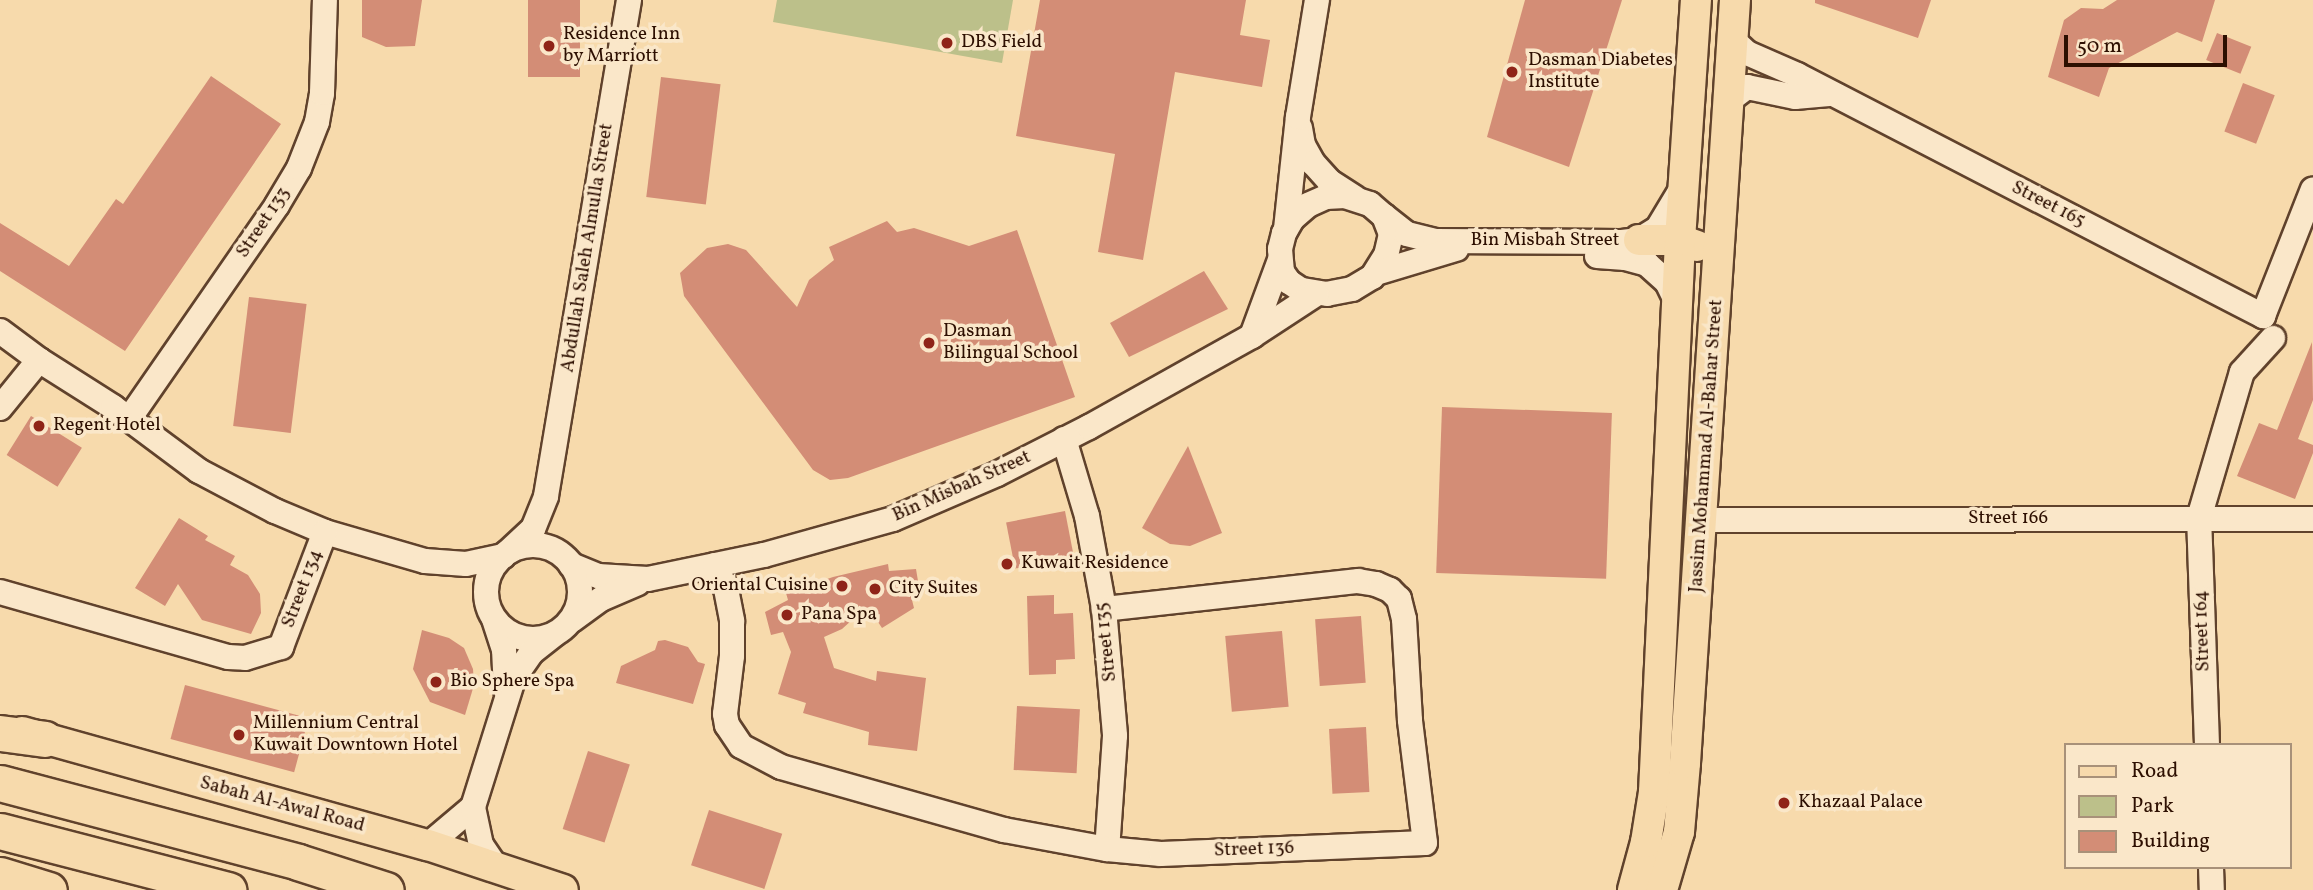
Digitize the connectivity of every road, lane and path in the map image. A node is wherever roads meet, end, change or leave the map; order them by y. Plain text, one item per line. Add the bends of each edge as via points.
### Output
1 (326, 0) edge
2 (629, 0) edge
3 (1317, 0) edge
4 (1696, 0) edge
5 (1735, 0) edge
6 (1732, 39) junction
7 (1833, 94) junction
8 (1727, 102) junction
9 (1298, 117) junction
10 (1683, 184) junction
11 (2313, 189) edge
12 (1356, 198) junction
13 (1384, 216) junction
14 (1286, 229) junction
15 (1639, 240) junction
16 (1680, 240) junction
17 (1280, 260) junction
18 (1719, 272) junction
19 (1376, 273) junction
20 (1316, 294) junction
21 (1679, 306) junction
22 (0, 331) edge
23 (1252, 336) junction
24 (2273, 338) dead end
25 (39, 360) junction
26 (0, 408) edge
27 (129, 419) junction
28 (1065, 439) junction
29 (547, 496) junction
30 (2199, 518) junction
31 (2313, 519) edge
32 (1702, 520) junction
33 (325, 532) junction
34 (506, 554) junction
35 (425, 561) junction
36 (569, 562) junction
37 (715, 565) junction
38 (648, 579) junction
39 (0, 592) edge
40 (1104, 608) junction
41 (492, 614) junction
42 (563, 628) junction
43 (506, 694) junction
44 (0, 725) edge
45 (0, 733) edge
46 (46, 739) junction
47 (2207, 743) edge
48 (0, 783) edge
49 (473, 807) junction
50 (0, 831) edge
51 (428, 845) junction
52 (1107, 849) junction
53 (496, 867) junction
54 (2211, 869) edge
55 (0, 875) edge
56 (49, 890) edge
57 (228, 890) edge
58 (386, 890) edge
59 (563, 890) edge
60 (1633, 890) edge
61 (1662, 890) edge
62 (2212, 890) edge

1 - 27 street, Street 133 via 322,93 317,122 299,168
2 - 29 street, Abdullah Saleh Almulla Street
3 - 9 street
4 - 10 main road, Jassim Mohammad Al-Bahar Street
5 - 6 main road, Jassim Mohammad Al-Bahar Street
6 - 7 street, Street 165 via 1747,53
6 - 8 main road, Jassim Mohammad Al-Bahar Street
7 - 8 street via 1795,97 1747,87
7 - 11 street, Street 165 via 2263,316
8 - 18 main road, Jassim Mohammad Al-Bahar Street
9 - 12 street via 1303,145 1313,163 1329,181
9 - 14 street
10 - 15 street, Bin Misbah Street via 1666,219
10 - 16 main road, Jassim Mohammad Al-Bahar Street
12 - 13 street
12 - 14 street via 1316,200 1295,215
13 - 15 street, Bin Misbah Street via 1407,234 1435,241
13 - 19 street via 1391,241
14 - 17 street
15 - 16 main road
16 - 18 main road via 1707,252
16 - 21 main road, Jassim Mohammad Al-Bahar Street
17 - 20 street via 1289,282
17 - 23 street
18 - 32 main road, Jassim Mohammad Al-Bahar Street
19 - 20 street via 1352,289
19 - 21 street, Bin Misbah Street via 1464,248 1625,258 1647,264 1661,275
20 - 23 street, Bin Misbah Street
21 - 60 main road, Jassim Mohammad Al-Bahar Street via 1654,792
22 - 25 street
23 - 28 street, Bin Misbah Street
24 - 30 street, Street 164 via 2242,372
25 - 26 street
25 - 27 street
27 - 33 street via 200,471
28 - 37 street, Bin Misbah Street via 893,519
28 - 40 street, Street 135 via 1087,516
29 - 34 street, Abdullah Saleh Almulla Street via 533,529
29 - 36 street, Abdullah Saleh Almulla Street via 553,532
30 - 31 street, Street 166
30 - 32 street, Street 166
30 - 47 street, Street 164
32 - 61 main road, Jassim Mohammad Al-Bahar Street via 1679,832
33 - 35 street
33 - 39 street, Street 134 via 281,647 245,658
34 - 35 street via 466,564
34 - 36 street via 540,545
34 - 41 street via 487,581
35 - 41 street via 467,584
36 - 38 street, Bin Misbah Street via 598,576
36 - 42 street via 579,581 580,600
37 - 38 street, Bin Misbah Street
37 - 52 street, Street 136 via 726,589 732,621 725,714 732,737 741,746 781,767 991,827
38 - 42 street, Bin Misbah Street via 601,599
40 - 52 street, Street 135 via 1115,736
40 - 52 street, Street 136 via 1358,581 1390,590 1399,599 1404,619 1425,843 1161,854
41 - 42 street via 507,631 524,638 542,638
41 - 43 street via 504,649
42 - 43 street via 525,660
43 - 49 street
44 - 46 main road, Sabah Al-Awal Road
45 - 46 highway
46 - 51 main road, Sabah Al-Awal Road
48 - 58 highway
49 - 51 street
49 - 53 street via 481,845
50 - 57 highway
51 - 53 main road, Sabah Al-Awal Road
53 - 59 main road, Sabah Al-Awal Road
54 - 62 street
55 - 56 highway

